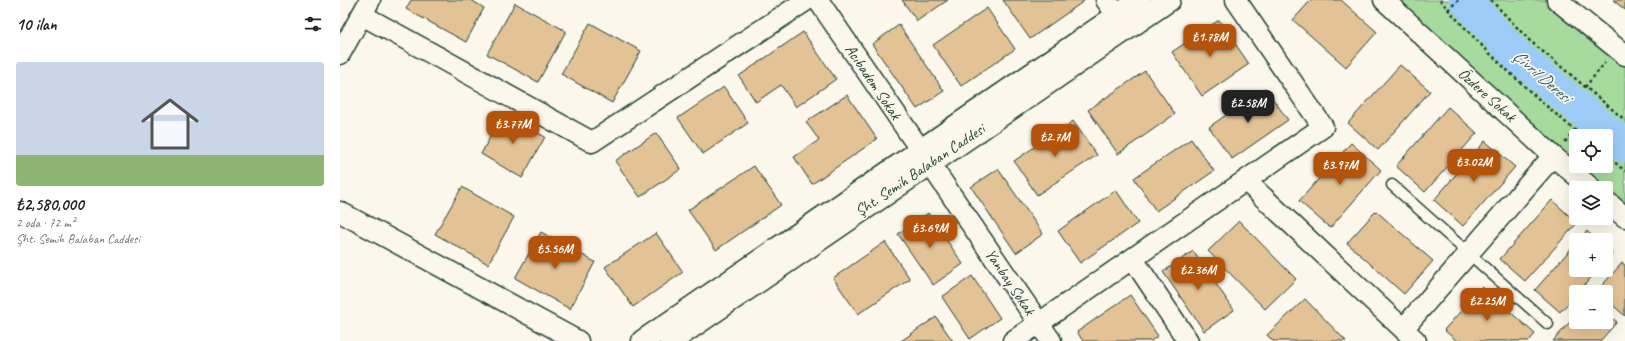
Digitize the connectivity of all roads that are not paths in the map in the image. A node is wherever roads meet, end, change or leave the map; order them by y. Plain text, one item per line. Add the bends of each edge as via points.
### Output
1 (807, 0) edge
2 (818, 0) edge
3 (1140, 0) edge
4 (1170, 0) edge
5 (1236, 0) edge
6 (1384, 0) edge
7 (1557, 0) edge
8 (366, 8) edge
9 (1112, 8) edge
10 (1621, 52) edge
11 (340, 54) edge
12 (1553, 156) junction
13 (925, 157) junction
14 (1246, 181) junction
15 (1583, 181) edge
16 (1392, 185) dead end
17 (1613, 207) edge
18 (340, 212) edge
19 (1625, 217) edge
20 (1468, 253) junction
21 (1133, 258) junction
22 (1039, 324) junction
23 (1548, 324) dead end
24 (1410, 337) edge
25 (578, 341) edge
26 (643, 341) edge
27 (670, 341) edge
28 (1013, 341) edge
29 (1051, 341) edge
30 (1188, 341) edge

1 - 8 street via 592,142
2 - 13 street, Acıbadem Sokak
3 - 9 street, Şht. Semih Balaban Caddesi
4 - 13 street, Şht. Semih Balaban Caddesi
5 - 14 street via 1323,127
6 - 12 street, Özdere Sokak
7 - 10 street
8 - 11 street
9 - 13 street, Şht. Semih Balaban Caddesi
12 - 15 street, Özdere Sokak
12 - 20 street
13 - 22 street, Yanbay Sokak
13 - 26 street, Şht. Semih Balaban Caddesi
13 - 27 street, Şht. Semih Balaban Caddesi
14 - 21 street
14 - 24 street
16 - 20 lane
17 - 19 street
18 - 25 street
20 - 23 lane
20 - 24 street
21 - 22 street
21 - 30 street
22 - 28 street
22 - 29 street, Yanbay Sokak

